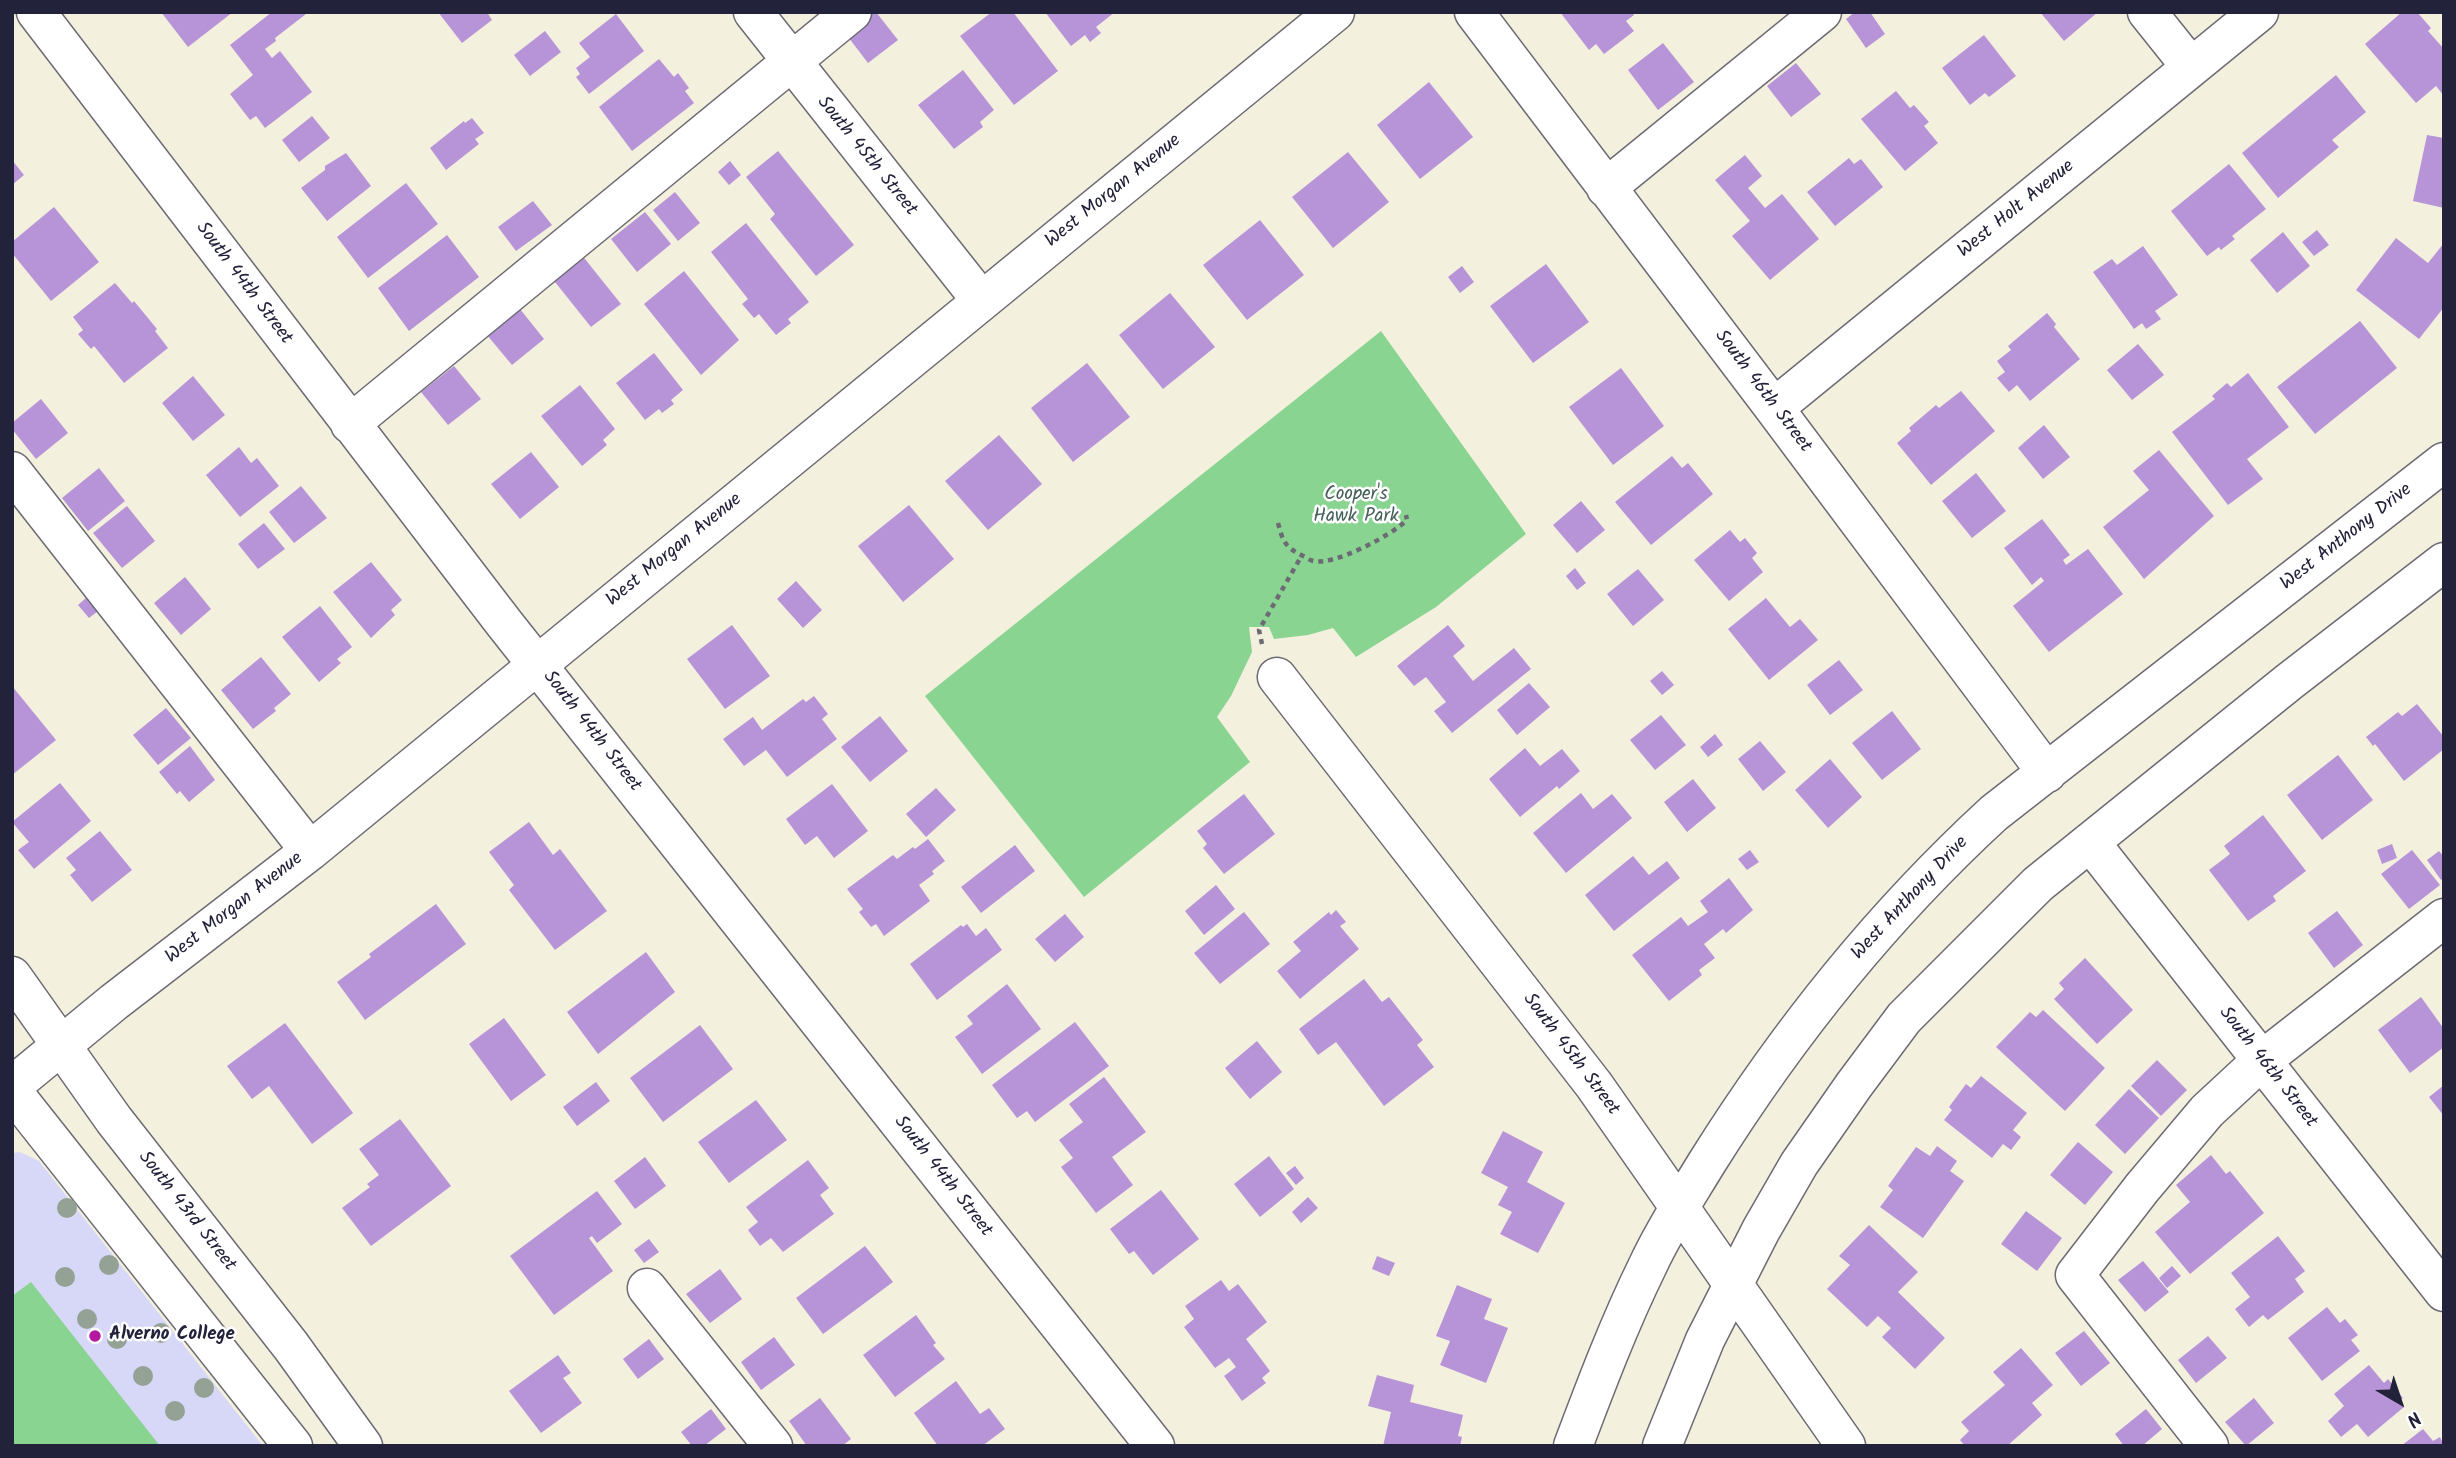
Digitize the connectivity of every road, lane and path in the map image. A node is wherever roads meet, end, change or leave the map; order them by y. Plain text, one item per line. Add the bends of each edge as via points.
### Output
1 (36, 12) edge
2 (753, 12) edge
3 (852, 12) edge
4 (1335, 12) edge
5 (1474, 12) edge
6 (1822, 12) edge
7 (2147, 12) edge
8 (2259, 12) edge
9 (791, 62) junction
10 (2191, 67) junction
11 (1606, 188) junction
12 (981, 300) junction
13 (1774, 408) junction
14 (350, 424) junction
15 (2444, 462) edge
16 (12, 471) edge
17 (1406, 515) dead end
18 (1278, 523) dead end
19 (1302, 555) junction
20 (2444, 562) edge
21 (1259, 630) dead end
22 (537, 664) junction
23 (1277, 677) dead end
24 (2047, 773) junction
25 (2090, 842) junction
26 (310, 850) junction
27 (2444, 918) edge
28 (12, 976) edge
29 (62, 1045) junction
30 (2261, 1061) junction
31 (12, 1089) edge
32 (1679, 1209) junction
33 (1733, 1286) junction
34 (646, 1288) dead end
35 (2444, 1292) edge
36 (293, 1446) edge
37 (363, 1446) edge
38 (773, 1446) edge
39 (1155, 1446) edge
40 (1573, 1446) edge
41 (1662, 1446) edge
42 (1846, 1446) edge
43 (2209, 1446) edge

1 - 14 street, South 44th Street
2 - 9 street, South 45th Street
3 - 9 street
4 - 12 street, West Morgan Avenue
5 - 11 street, South 46th Street
6 - 11 street
7 - 10 street
8 - 10 street, West Holt Avenue
9 - 12 street, South 45th Street
9 - 14 street
10 - 13 street, West Holt Avenue
11 - 13 street, South 46th Street
12 - 22 street, West Morgan Avenue
13 - 24 street, South 46th Street
14 - 22 street, South 44th Street
15 - 24 street, West Anthony Drive
16 - 26 street
17 - 19 path via 1397,530 1365,547 1313,561
18 - 19 path via 1291,551
19 - 21 path
20 - 25 street
22 - 26 street, West Morgan Avenue
22 - 39 street, South 44th Street
23 - 32 street, South 45th Street via 1594,1085
24 - 32 street, West Anthony Drive via 1944,859 1848,968 1744,1103
25 - 30 street, South 46th Street
25 - 33 street via 2038,884 1904,1018 1799,1164
26 - 29 street, West Morgan Avenue
27 - 30 street
28 - 29 street, South 43rd Street
29 - 31 street, West Morgan Avenue
29 - 37 street, South 43rd Street
30 - 35 street, South 46th Street
30 - 43 street via 2207,1111 2076,1275
31 - 36 street
32 - 33 street, South 45th Street
32 - 40 street, West Anthony Drive via 1613,1340
33 - 41 street via 1705,1339
33 - 42 street, South 45th Street
34 - 38 street

